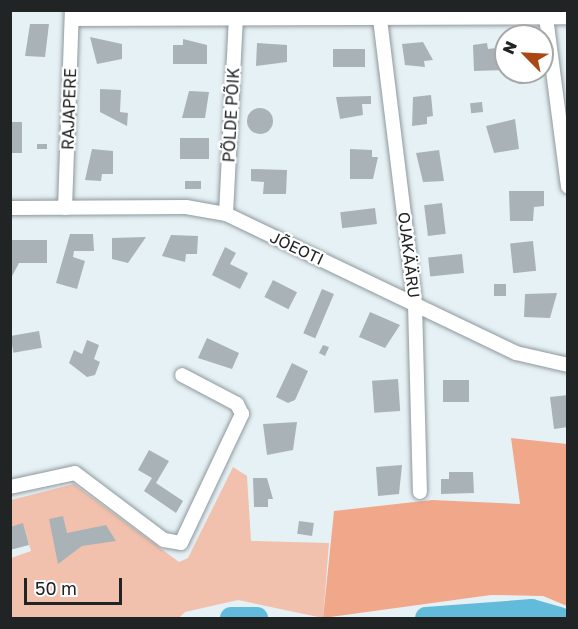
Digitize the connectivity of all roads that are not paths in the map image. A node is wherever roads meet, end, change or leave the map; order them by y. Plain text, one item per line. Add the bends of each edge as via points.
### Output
1 (72, 15) edge
2 (236, 16) junction
3 (546, 17) junction
4 (567, 17) edge
5 (380, 20) junction
6 (567, 187) edge
7 (10, 208) edge
8 (65, 208) junction
9 (226, 214) junction
10 (415, 304) junction
11 (567, 365) edge
12 (182, 375) dead end
13 (10, 487) edge
14 (420, 492) dead end

1 - 2 street
1 - 8 street, RAJAPERE
2 - 5 street
2 - 9 street, PÕLDE PÕIK
3 - 4 street
3 - 5 street
3 - 6 street
5 - 10 street, OJAKÄÄRU
7 - 8 street, JÕEOTI
8 - 9 street, JÕEOTI via 186,207
9 - 10 street, JÕEOTI
10 - 11 street, JÕEOTI via 516,353
10 - 14 street, OJAKÄÄRU
12 - 13 street via 237,404 242,414 181,543 164,540 75,472

